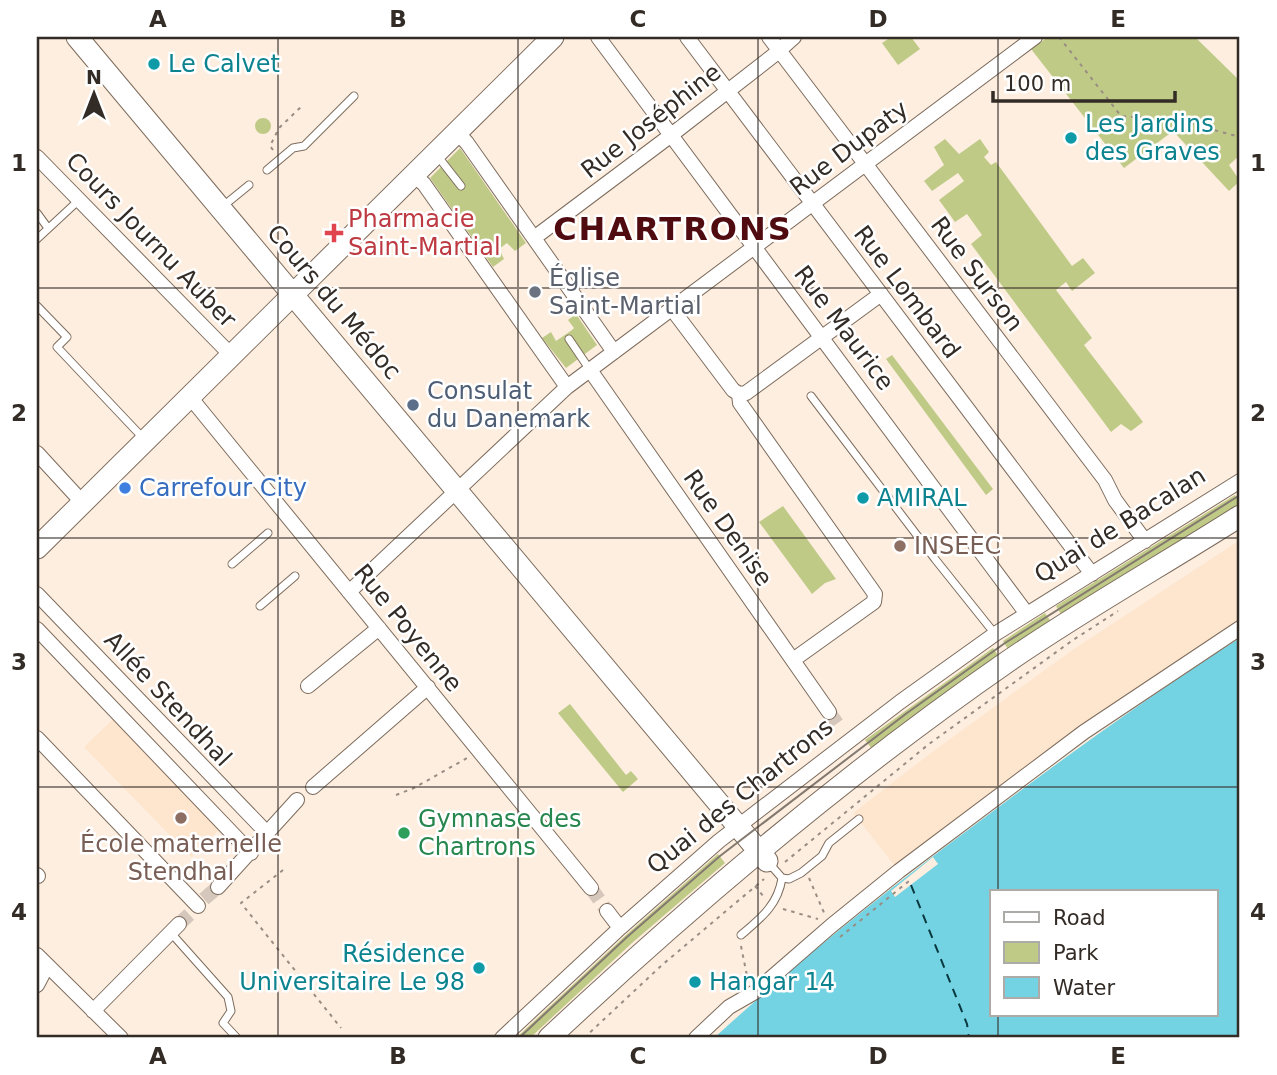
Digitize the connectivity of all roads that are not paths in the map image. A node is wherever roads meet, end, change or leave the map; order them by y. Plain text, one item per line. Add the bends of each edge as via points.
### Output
1 (77, 37) edge
2 (598, 37) edge
3 (687, 37) edge
4 (769, 37) edge
5 (793, 37) edge
6 (1035, 37) edge
7 (549, 38) edge
8 (779, 50) junction
9 (727, 91) junction
10 (354, 96) dead end
11 (457, 132) junction
12 (671, 135) junction
13 (436, 154) junction
14 (37, 157) edge
15 (865, 164) junction
16 (267, 170) dead end
17 (414, 175) junction
18 (249, 185) dead end
19 (461, 186) dead end
20 (79, 200) junction
21 (812, 204) junction
22 (221, 207) junction
23 (37, 213) edge
24 (48, 228) junction
25 (534, 238) junction
26 (37, 239) edge
27 (755, 247) junction
28 (881, 294) junction
29 (293, 295) junction
30 (37, 306) edge
31 (672, 309) junction
32 (822, 337) junction
33 (569, 339) dead end
34 (614, 352) junction
35 (232, 356) junction
36 (590, 370) junction
37 (567, 387) junction
38 (739, 394) junction
39 (811, 396) dead end
40 (190, 397) junction
41 (145, 441) junction
42 (37, 453) edge
43 (1240, 481) edge
44 (458, 490) junction
45 (83, 502) junction
46 (1240, 516) edge
47 (1240, 525) edge
48 (268, 533) dead end
49 (1145, 541) junction
50 (37, 548) edge
51 (232, 564) dead end
52 (1092, 574) junction
53 (295, 576) dead end
54 (349, 592) junction
55 (37, 594) edge
56 (260, 606) dead end
57 (1027, 614) junction
58 (379, 628) junction
59 (1240, 628) edge
60 (37, 629) edge
61 (995, 634) junction
62 (1042, 645) junction
63 (793, 660) junction
64 (308, 686) dead end
65 (428, 687) junction
66 (829, 712) tunnel mouth
67 (841, 729) tunnel mouth
68 (37, 738) edge
69 (850, 742) junction
70 (313, 787) dead end
71 (297, 800) dead end
72 (859, 819) dead end
73 (739, 826) junction
74 (268, 834) junction
75 (251, 853) junction
76 (764, 856) junction
77 (782, 878) junction
78 (218, 887) tunnel mouth
79 (591, 888) tunnel mouth
80 (198, 906) dead end
81 (607, 911) tunnel mouth
82 (175, 928) joint
83 (620, 928) junction
84 (741, 935) road end
85 (37, 955) edge
86 (47, 966) junction
87 (37, 985) edge
88 (93, 1011) junction
89 (121, 1038) edge
90 (237, 1038) edge
91 (502, 1038) edge
92 (549, 1038) edge
93 (569, 1038) edge
94 (696, 1038) edge

1 - 22 main road, Cours du Médoc
2 - 12 street, Rue Maurice
3 - 9 street, Rue Lombard
4 - 8 street, Rue Surson
5 - 8 street, Rue Joséphine
6 - 15 street, Rue Dupaty
7 - 11 main road
8 - 9 street, Rue Joséphine
8 - 15 street, Rue Surson
9 - 12 street, Rue Joséphine
9 - 21 street, Rue Lombard
10 - 16 lane via 304,146 293,148
11 - 13 main road
11 - 25 street
12 - 25 street, Rue Joséphine
12 - 27 street, Rue Maurice
13 - 17 main road
13 - 19 lane
14 - 20 street, Cours Journu Auber
15 - 21 street, Rue Dupaty
15 - 49 street, Rue Surson via 1105,480
17 - 29 main road
17 - 37 street
18 - 22 lane
20 - 24 lane
20 - 35 street, Cours Journu Auber
21 - 27 street, Rue Dupaty
21 - 28 street, Rue Lombard
22 - 29 main road, Cours du Médoc
23 - 24 lane
24 - 26 lane
25 - 34 street
27 - 31 street, Rue Dupaty
27 - 32 street, Rue Maurice
28 - 32 street
28 - 52 street, Rue Lombard
29 - 35 main road
29 - 44 main road, Cours du Médoc
30 - 41 lane via 67,337 57,347
31 - 34 street, Rue Dupaty
31 - 38 street
32 - 38 street
32 - 57 street, Rue Maurice
33 - 36 lane
34 - 36 street, Rue Dupaty
35 - 40 main road
36 - 37 street, Rue Dupaty
36 - 63 street, Rue Denise
37 - 44 street, Rue Dupaty
38 - 63 street via 740,403 875,594 874,602
39 - 61 lane
40 - 41 main road
40 - 54 street, Rue Poyenne
41 - 45 main road
42 - 45 street
43 - 49 street, Quai de Bacalan
44 - 54 street, Rue Dupaty
44 - 73 main road, Cours du Médoc
45 - 50 main road
46 - 62 main road
47 - 62 main road
48 - 51 lane
49 - 52 street, Quai de Bacalan
52 - 57 street, Quai de Bacalan
53 - 56 lane
54 - 58 street, Rue Poyenne
55 - 74 street, Allée Stendhal
57 - 61 street, Quai des Chartrons
58 - 64 street
58 - 65 street, Rue Poyenne
59 - 94 street via 1081,728
60 - 75 street, Allée Stendhal
61 - 69 street, Quai des Chartrons
62 - 76 main road via 916,729
63 - 66 street, Rue Denise
65 - 70 street
65 - 79 street, Rue Poyenne
67 - 69 street
68 - 80 street
69 - 73 street, Quai des Chartrons
71 - 74 street
72 - 77 lane via 829,843 806,870
73 - 76 main road, Cours du Médoc
73 - 83 street, Quai des Chartrons
74 - 75 street
75 - 78 street
76 - 77 lane
76 - 92 main road via 642,951
76 - 93 main road
77 - 84 lane via 772,906
81 - 83 street
82 - 88 street
82 - 90 lane via 224,992 231,1011 223,1023
83 - 91 street, Quai des Chartrons
85 - 86 street
86 - 87 street
86 - 88 street
88 - 89 street

